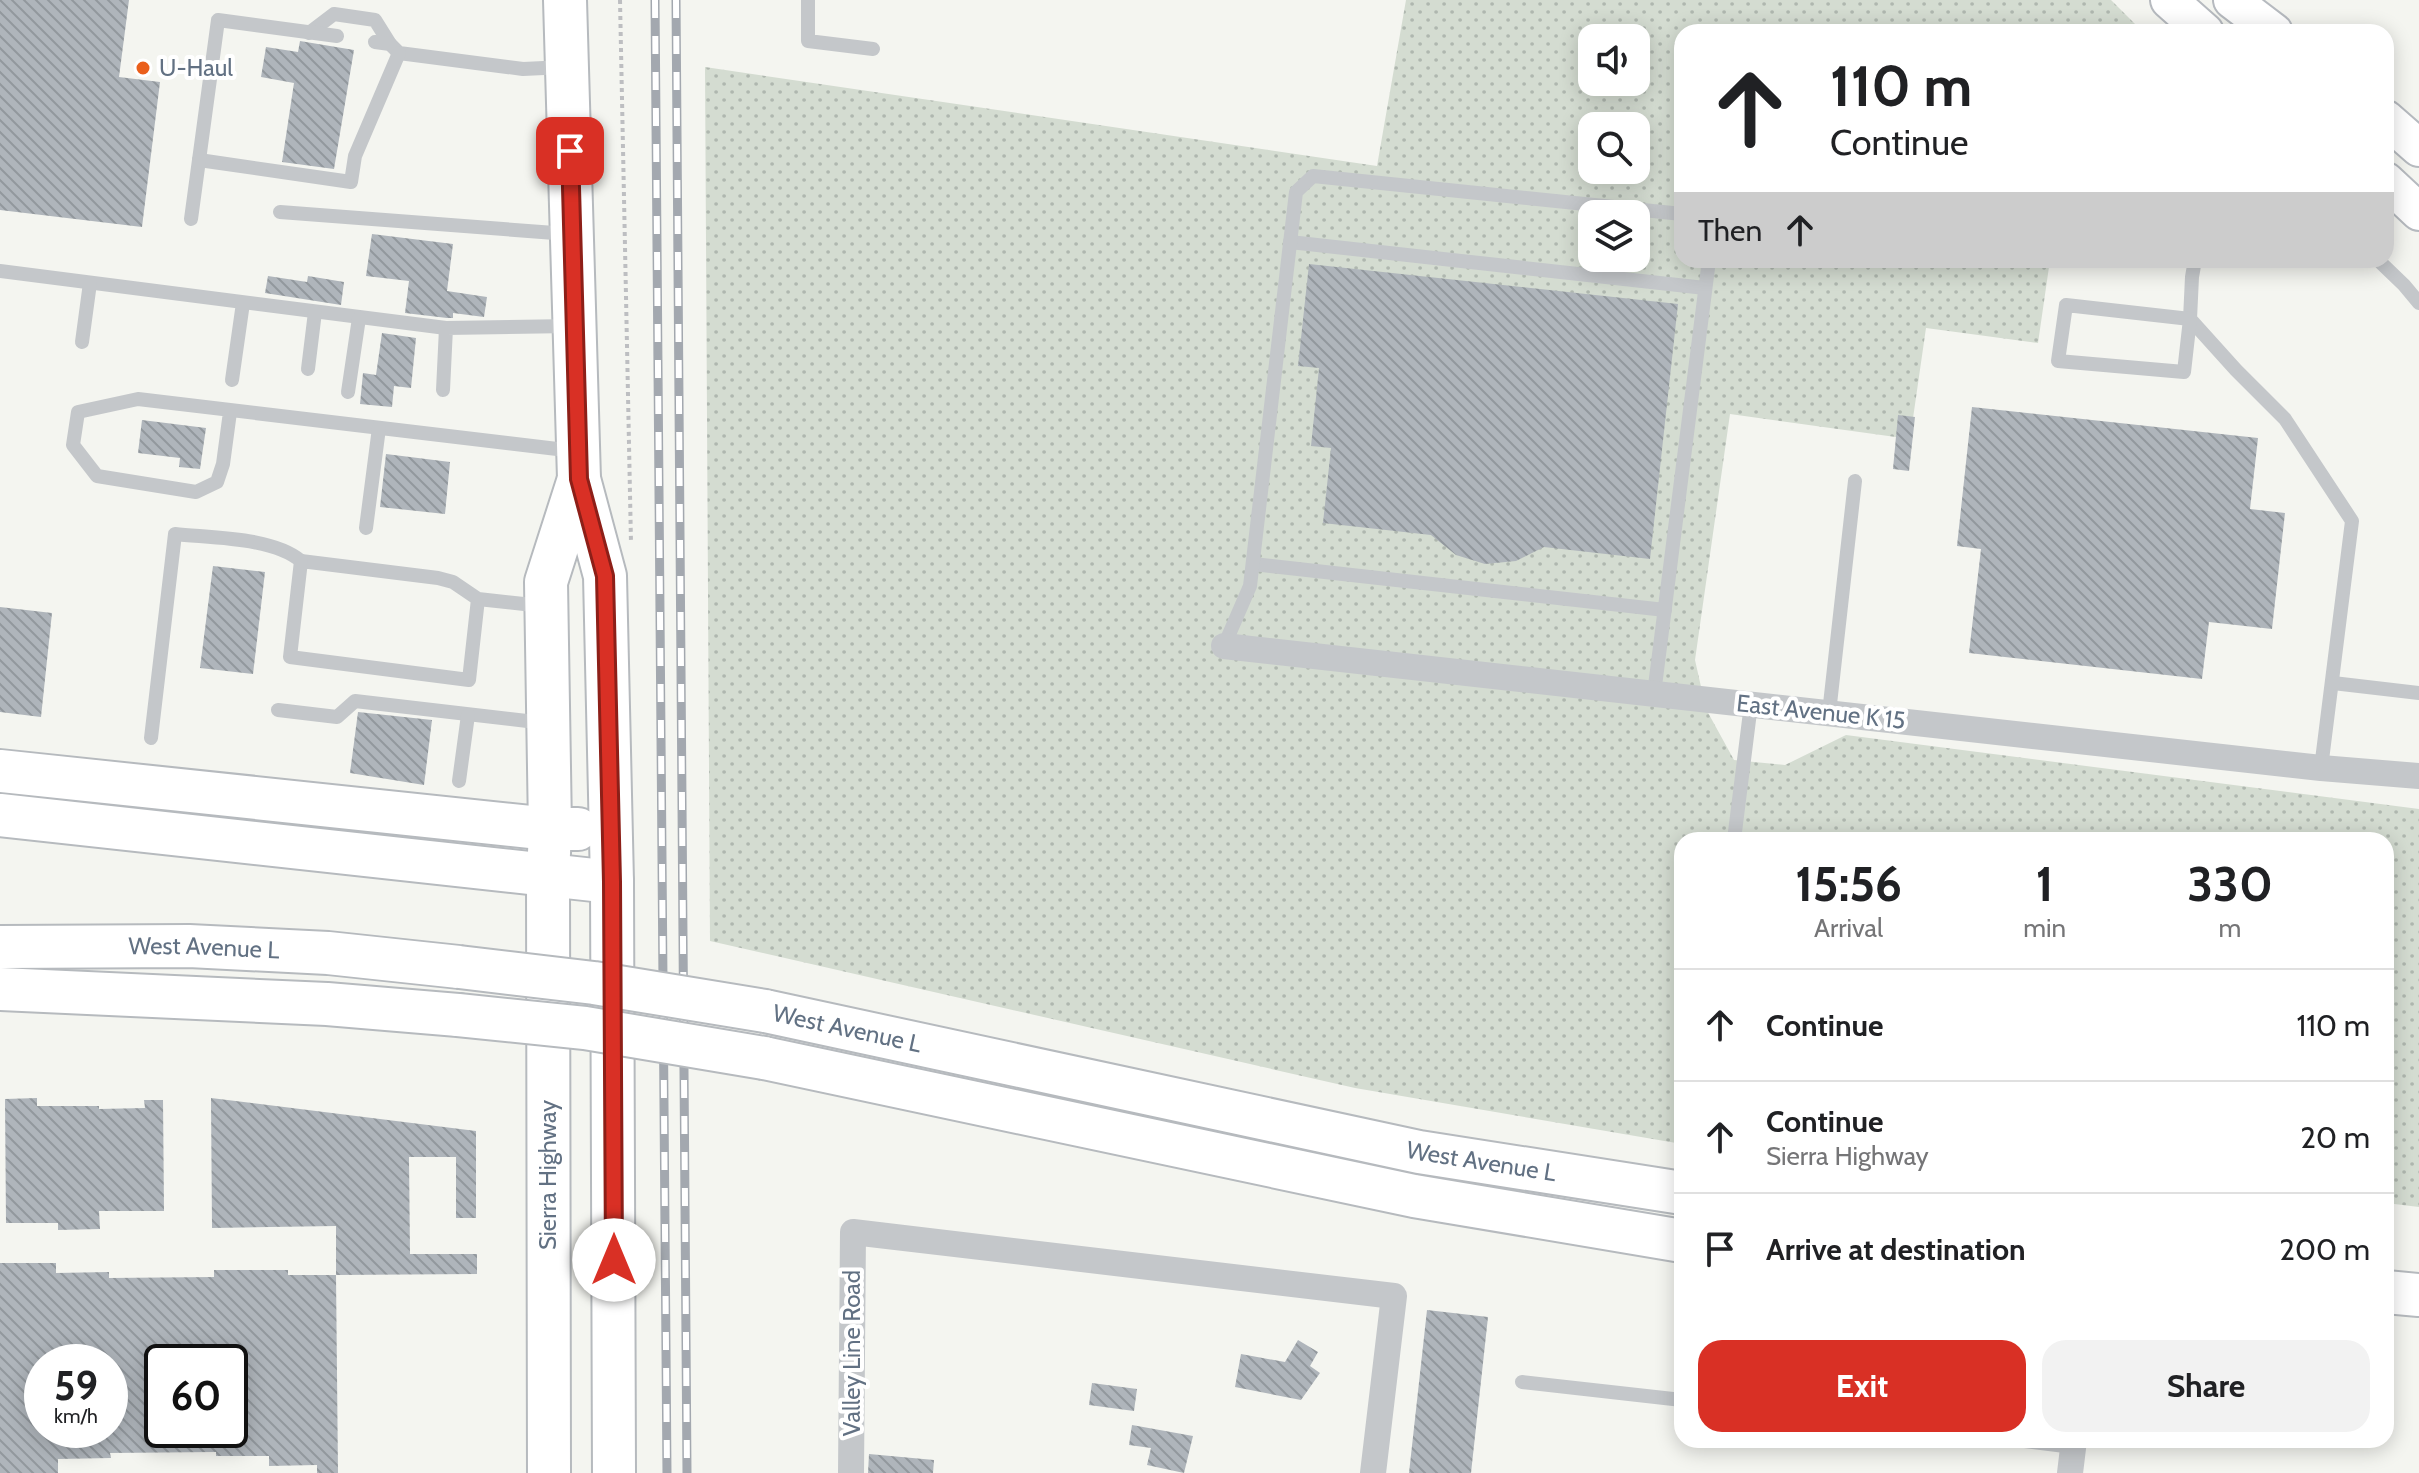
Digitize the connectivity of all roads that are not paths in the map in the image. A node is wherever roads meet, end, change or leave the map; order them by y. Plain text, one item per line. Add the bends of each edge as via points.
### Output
1 (565, 0) edge
2 (808, 0) edge
3 (2169, 0) edge
4 (2232, 0) edge
5 (2196, 24) edge
6 (2264, 24) edge
7 (309, 33) junction
8 (337, 36) dead end
9 (388, 46) junction
10 (873, 49) dead end
11 (568, 67) junction
12 (2394, 126) edge
13 (2419, 148) edge
14 (199, 160) junction
15 (2394, 189) edge
16 (280, 212) dead end
17 (2419, 212) edge
18 (1674, 213) edge
19 (191, 219) dead end
20 (573, 234) junction
21 (1290, 242) junction
22 (1708, 268) edge
23 (2194, 268) edge
24 (2386, 268) edge
25 (0, 271) edge
26 (90, 283) junction
27 (1705, 288) junction
28 (243, 303) junction
29 (2419, 303) edge
30 (315, 312) junction
31 (359, 318) junction
32 (2190, 319) junction
33 (575, 326) junction
34 (446, 328) junction
35 (82, 342) dead end
36 (308, 369) dead end
37 (232, 380) dead end
38 (443, 390) dead end
39 (348, 392) dead end
40 (230, 412) junction
41 (379, 428) junction
42 (578, 465) junction
43 (1855, 481) dead end
44 (366, 528) dead end
45 (301, 561) junction
46 (1253, 564) junction
47 (478, 599) junction
48 (547, 606) junction
49 (1665, 610) junction
50 (1224, 646) joint
51 (2333, 683) junction
52 (2419, 693) edge
53 (1654, 694) junction
54 (1751, 704) junction
55 (278, 710) dead end
56 (1829, 713) junction
57 (468, 715) junction
58 (549, 724) junction
59 (151, 738) dead end
60 (2321, 768) junction
61 (0, 771) edge
62 (2419, 776) edge
63 (459, 781) dead end
64 (0, 815) edge
65 (550, 829) junction
66 (611, 830) junction
67 (1735, 832) edge
68 (548, 877) junction
69 (612, 882) junction
70 (0, 933) edge
71 (0, 947) edge
72 (123, 947) junction
73 (0, 989) edge
74 (178, 995) junction
75 (0, 1000) edge
76 (1674, 1192) edge
77 (1674, 1240) edge
78 (2419, 1285) edge
79 (2394, 1289) edge
80 (2394, 1291) edge
81 (2419, 1295) edge
82 (1522, 1382) dead end
83 (1674, 1399) edge
84 (2051, 1448) edge
85 (2073, 1453) edge
86 (549, 1473) edge
87 (614, 1473) edge
88 (851, 1473) edge
89 (1373, 1473) edge

1 - 11 main road
2 - 10 lane via 808,41
3 - 5 main road
4 - 6 main road
7 - 8 lane
7 - 9 lane via 334,14 375,20
7 - 14 lane via 218,20
9 - 11 lane via 523,69
9 - 14 lane via 351,182
11 - 20 main road
12 - 13 main road
14 - 19 lane
15 - 17 main road
16 - 20 lane
18 - 21 lane via 1313,176 1296,192
20 - 33 main road
21 - 27 lane
21 - 46 lane
22 - 27 lane
23 - 32 lane
24 - 29 lane
25 - 26 lane
26 - 28 lane
26 - 35 lane
27 - 49 lane
28 - 30 lane
28 - 37 lane
30 - 31 lane
30 - 36 lane
31 - 34 lane
31 - 39 lane
32 - 32 lane via 2066,305 2058,361 2184,372
32 - 51 lane via 2285,419 2352,521
33 - 34 lane
33 - 42 main road
34 - 38 lane
40 - 40 lane via 138,399 78,412 73,445 97,476 196,492 217,482
40 - 41 lane
41 - 42 lane
41 - 44 lane
42 - 48 main road via 546,582
42 - 66 main road via 605,576
43 - 56 lane
45 - 47 lane via 438,578
45 - 47 lane via 290,657 469,680
45 - 59 lane via 273,546 175,534
46 - 49 lane
46 - 50 lane via 1250,586
47 - 48 lane
48 - 58 main road
49 - 53 lane
50 - 53 street, East Avenue K 15
51 - 52 lane
51 - 60 lane
53 - 54 street, East Avenue K 15
54 - 56 street, East Avenue K 15
54 - 67 lane
55 - 57 lane via 337,717 355,701
56 - 60 street, East Avenue K 15
57 - 58 lane
57 - 63 lane
58 - 65 main road
60 - 62 street, East Avenue K 15
61 - 65 main road
64 - 68 main road
65 - 66 main road
65 - 68 main road, Sierra Highway
66 - 69 main road
68 - 69 main road
68 - 86 main road, Sierra Highway
69 - 87 main road
70 - 72 main road
71 - 72 main road, West Avenue L
72 - 76 main road, West Avenue L, bridge via 323,952 594,983 765,1011 1419,1152
73 - 74 main road, West Avenue L
74 - 75 main road
74 - 77 main road, West Avenue L, bridge via 585,1028 764,1058 1414,1196
78 - 79 main road
80 - 81 main road
82 - 83 lane
84 - 85 lane
88 - 89 street, Valley Line Road via 853,1232 1394,1296

